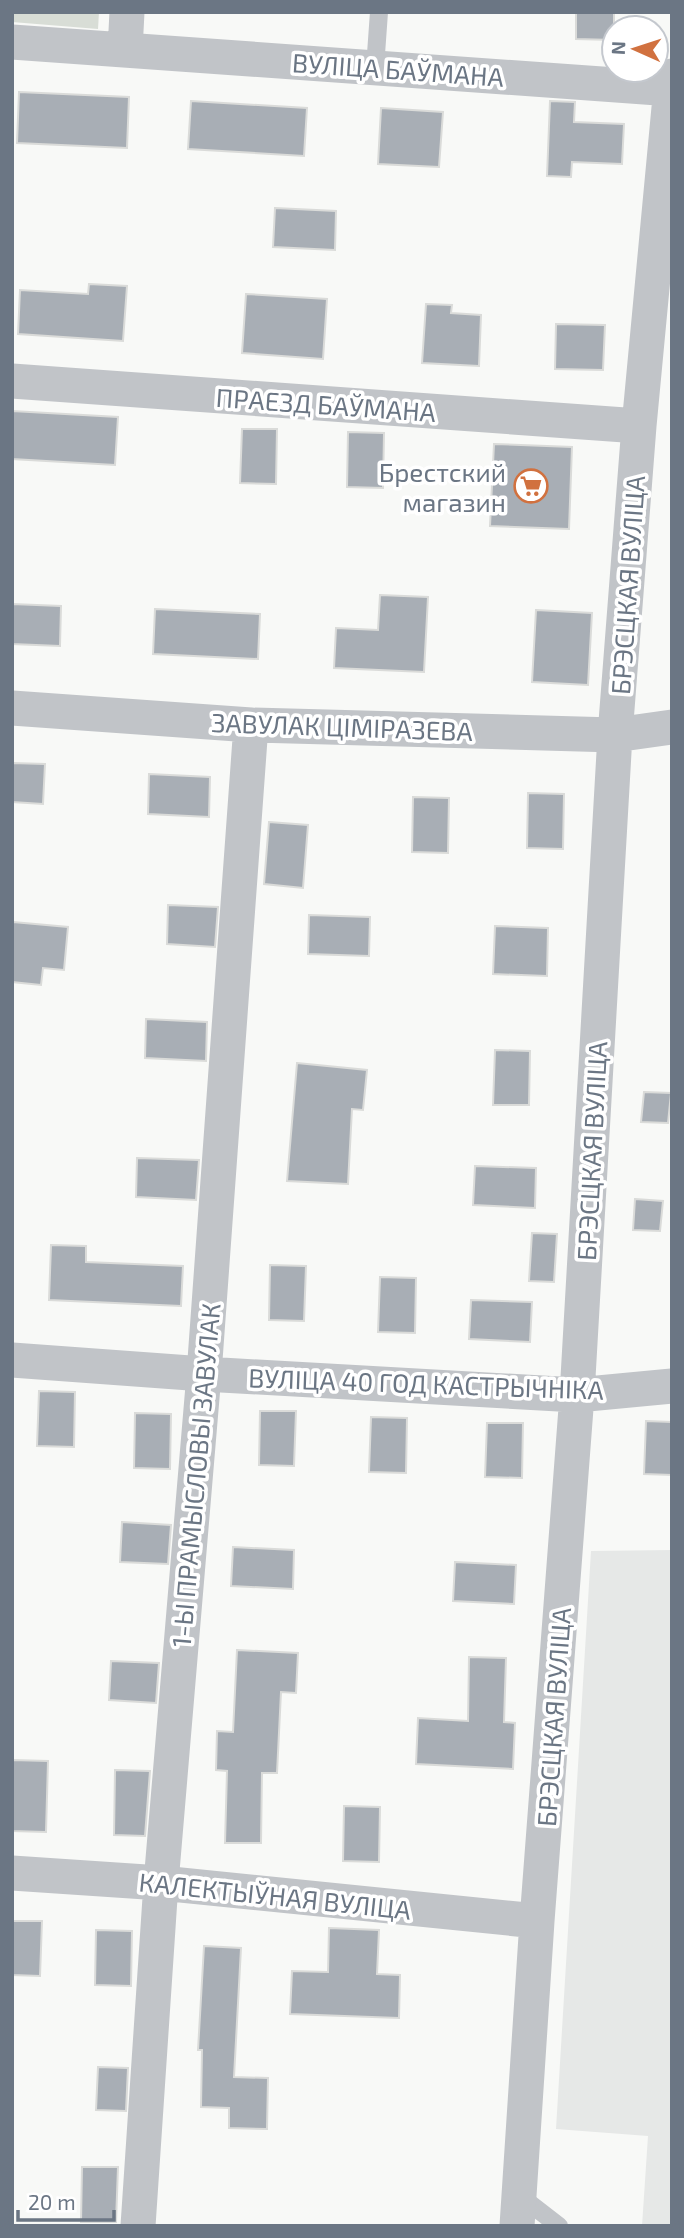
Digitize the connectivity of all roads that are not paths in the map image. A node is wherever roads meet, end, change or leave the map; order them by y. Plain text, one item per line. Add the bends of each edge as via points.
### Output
1 (127, 12) edge
2 (379, 12) edge
3 (12, 42) edge
4 (125, 50) junction
5 (375, 68) junction
6 (671, 85) edge
7 (12, 381) edge
8 (639, 426) junction
9 (12, 708) edge
10 (251, 725) junction
11 (672, 727) edge
12 (615, 735) junction
13 (12, 1360) edge
14 (204, 1374) junction
15 (672, 1385) edge
16 (577, 1395) junction
17 (12, 1873) edge
18 (161, 1883) junction
19 (537, 1921) junction
20 (518, 2210) edge
21 (138, 2226) edge
22 (559, 2226) edge

1 - 4 street
2 - 5 lane
3 - 4 street, ВУЛІЦА БАЎМАНА
4 - 5 street, ВУЛІЦА БАЎМАНА
5 - 6 street, ВУЛІЦА БАЎМАНА
6 - 8 street, БРЭСЦКАЯ ВУЛІЦА
7 - 8 street, ПРАЕЗД БАЎМАНА
8 - 12 street, БРЭСЦКАЯ ВУЛІЦА
9 - 10 street, ЗАВУЛАК ЦІМІРАЗЕВА
10 - 12 street, ЗАВУЛАК ЦІМІРАЗЕВА
10 - 14 street, 1-Ы ПРАМЫСЛОВЫ ЗАВУЛАК
11 - 12 street, ЗАВУЛАК ЦІМІРАЗЕВА
12 - 16 street, БРЭСЦКАЯ ВУЛІЦА
13 - 14 street, ВУЛІЦА 40 ГОД КАСТРЫЧНІКА
14 - 16 street, ВУЛІЦА 40 ГОД КАСТРЫЧНІКА
14 - 18 street, 1-Ы ПРАМЫСЛОВЫ ЗАВУЛАК
15 - 16 street, ВУЛІЦА 40 ГОД КАСТРЫЧНІКА
16 - 19 street, БРЭСЦКАЯ ВУЛІЦА
17 - 18 street, КАЛЕКТЫЎНАЯ ВУЛІЦА
18 - 19 street, КАЛЕКТЫЎНАЯ ВУЛІЦА
18 - 21 street, 1-Ы ПРАМЫСЛОВЫ ЗАВУЛАК
19 - 20 street, БРЭСЦКАЯ ВУЛІЦА
20 - 22 lane

